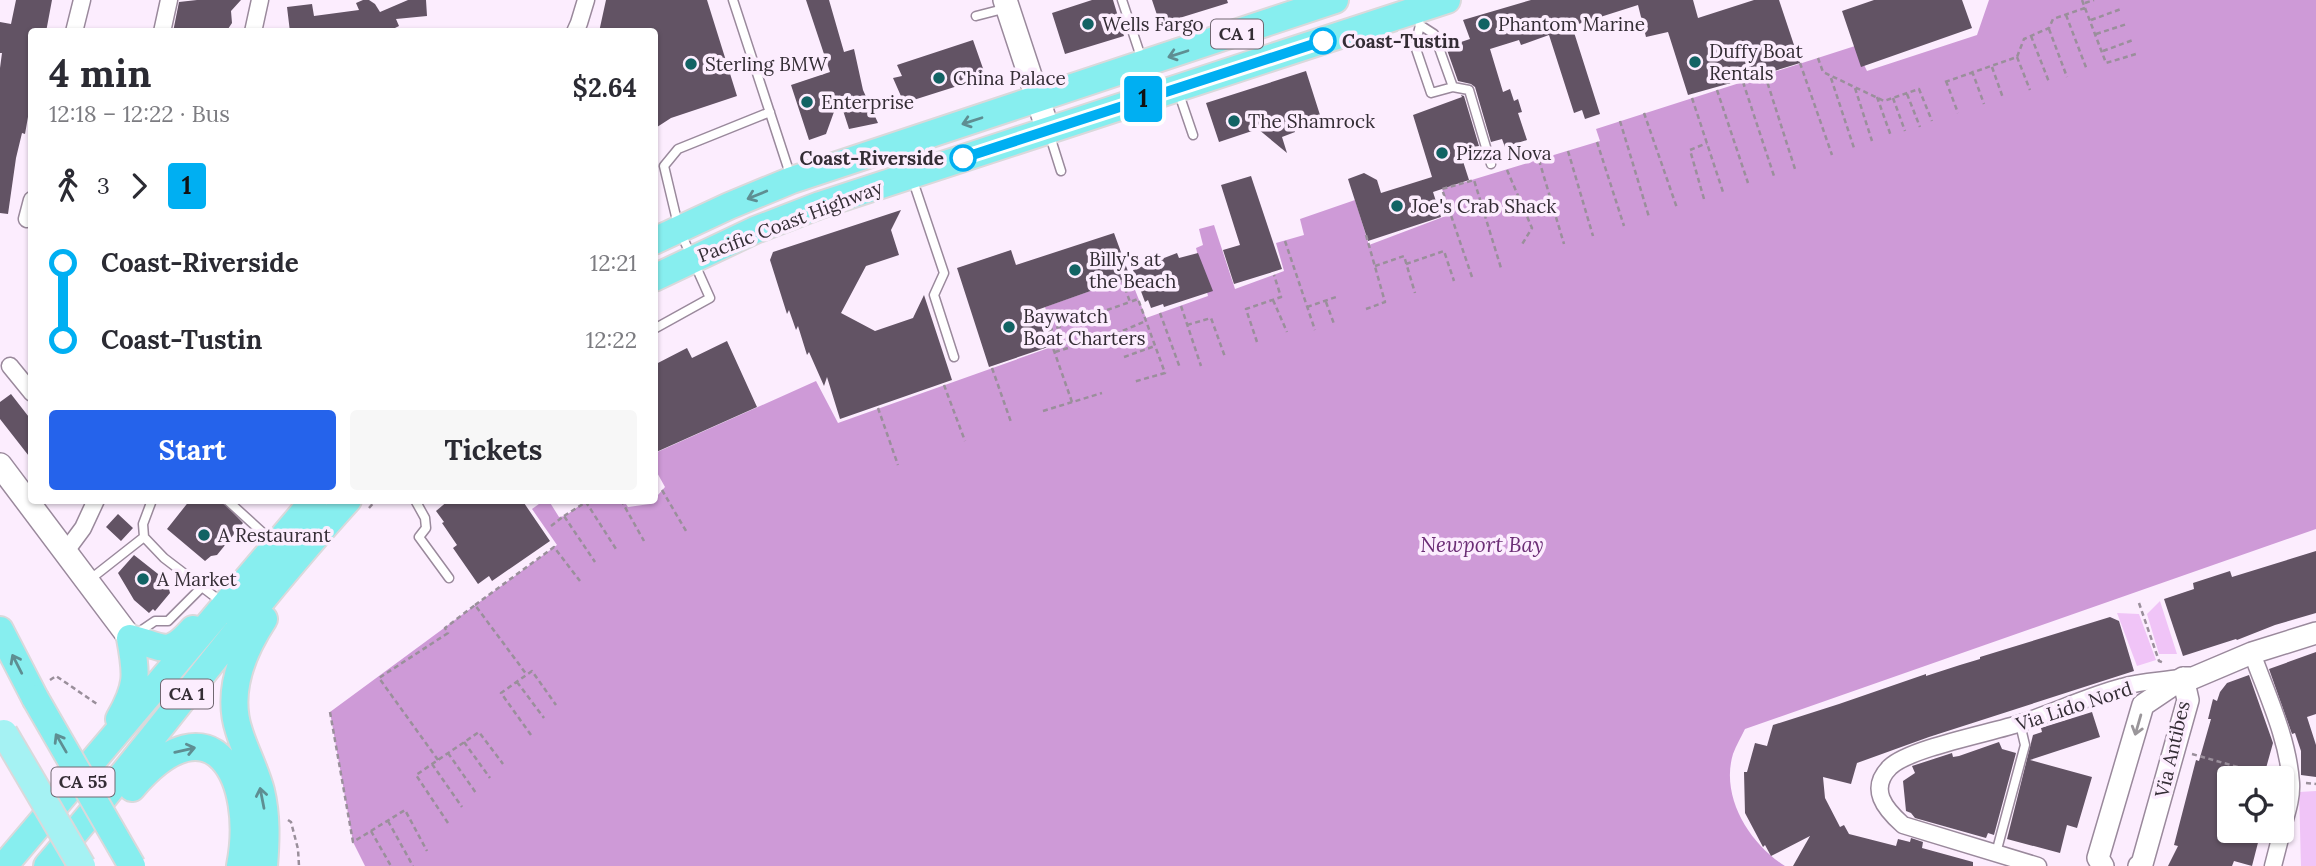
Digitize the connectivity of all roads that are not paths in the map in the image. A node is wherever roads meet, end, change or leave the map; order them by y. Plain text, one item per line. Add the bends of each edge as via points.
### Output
1 (82, 0) edge
2 (169, 0) edge
3 (260, 0) edge
4 (586, 0) edge
5 (733, 0) edge
6 (1122, 0) edge
7 (1335, 0) edge
8 (1447, 0) edge
9 (1006, 4) edge
10 (1416, 12) edge
11 (976, 16) dead end
12 (75, 28) edge
13 (163, 28) edge
14 (254, 28) edge
15 (577, 28) edge
16 (1143, 65) junction
17 (1453, 87) junction
18 (1177, 89) junction
19 (1037, 100) junction
20 (770, 112) junction
21 (1048, 130) junction
22 (1193, 135) dead end
23 (1492, 164) dead end
24 (1061, 171) dead end
25 (911, 175) junction
26 (792, 180) junction
27 (28, 215) edge
28 (27, 219) dead end
29 (679, 229) junction
30 (658, 239) edge
31 (692, 259) junction
32 (658, 276) edge
33 (658, 327) edge
34 (954, 357) dead end
35 (10, 366) dead end
36 (28, 388) edge
37 (0, 465) edge
38 (28, 501) edge
39 (30, 504) edge
40 (94, 504) edge
41 (150, 504) edge
42 (231, 504) edge
43 (417, 504) edge
44 (358, 505) edge
45 (321, 511) edge
46 (144, 537) junction
47 (275, 545) junction
48 (66, 551) junction
49 (449, 578) dead end
50 (88, 582) junction
51 (220, 592) junction
52 (0, 630) edge
53 (2316, 633) edge
54 (130, 638) junction
55 (2252, 653) junction
56 (2188, 678) junction
57 (2020, 724) junction
58 (2, 730) edge
59 (94, 763) junction
60 (2288, 766) edge
61 (91, 815) junction
62 (2279, 843) edge
63 (1996, 853) junction
64 (5, 864) edge
65 (47, 866) edge
66 (82, 866) edge
67 (132, 866) edge
68 (240, 866) edge
69 (264, 866) edge
70 (2038, 866) edge
71 (2103, 866) edge
72 (2139, 866) edge
73 (2273, 866) edge

1 - 12 street
2 - 13 street
3 - 14 street
4 - 15 street
5 - 20 lane
6 - 16 lane
7 -> 16 highway, Pacific Coast Highway / CA 1
8 - 10 highway, Pacific Coast Highway / CA 1
9 - 11 lane
9 - 19 main road
10 - 17 lane via 1434,34
10 - 17 lane via 1415,46 1431,93
10 - 18 highway, Pacific Coast Highway / CA 1
16 - 19 highway, Pacific Coast Highway / CA 1
17 - 23 lane via 1469,90
18 - 21 highway, Pacific Coast Highway / CA 1
18 - 22 lane
19 - 21 main road
19 -> 26 highway, Pacific Coast Highway / CA 1
20 - 26 lane
20 - 29 lane via 678,149 664,166
21 - 24 lane
21 - 25 highway, Pacific Coast Highway / CA 1
25 - 31 highway, Pacific Coast Highway / CA 1 via 807,210
25 - 34 lane via 944,273 934,295
26 -> 29 highway, Pacific Coast Highway / CA 1
27 - 28 street
29 - 30 highway, Pacific Coast Highway / CA 1
29 - 31 lane
31 - 32 highway, Pacific Coast Highway / CA 1
31 - 33 lane via 710,298
35 - 36 street
37 - 38 main road
39 - 48 main road
40 - 48 street
41 - 46 lane
42 - 47 lane
43 - 49 lane via 426,528 419,537
44 - 45 highway, CA 1
45 - 47 highway, CA 1
45 - 61 highway, CA 1 via 283,574
69 -> 45 highway via 266,822 261,789 238,728 236,683 249,643 312,555
46 - 50 lane
46 - 51 lane via 164,558
47 - 51 highway, CA 1
48 - 50 main road
50 - 54 main road
51 - 54 highway via 178,645 163,648
51 - 59 highway, CA 1
67 -> 52 highway, CA 55, bridge via 43,689
53 - 55 street, Via Lido Nord
54 - 59 highway via 135,685
55 - 56 street, Via Lido Nord
55 - 60 street
56 - 57 street, Via Lido Nord via 2123,686
56 -> 71 street, Via Antibes via 2143,705 2098,858
56 - 72 street, Via Antibes via 2188,700 2175,750
57 - 63 lane via 2025,745
57 - 63 street, Via Lido Nord via 1901,759 1880,782 1880,799 1903,825
58 - 66 main road, CA 55, bridge
59 - 64 highway, CA 1
61 - 65 highway, CA 1
61 -> 68 highway via 116,807 154,764 173,752 197,747 214,751 234,773 238,787 244,845
62 - 73 street
63 - 70 street

